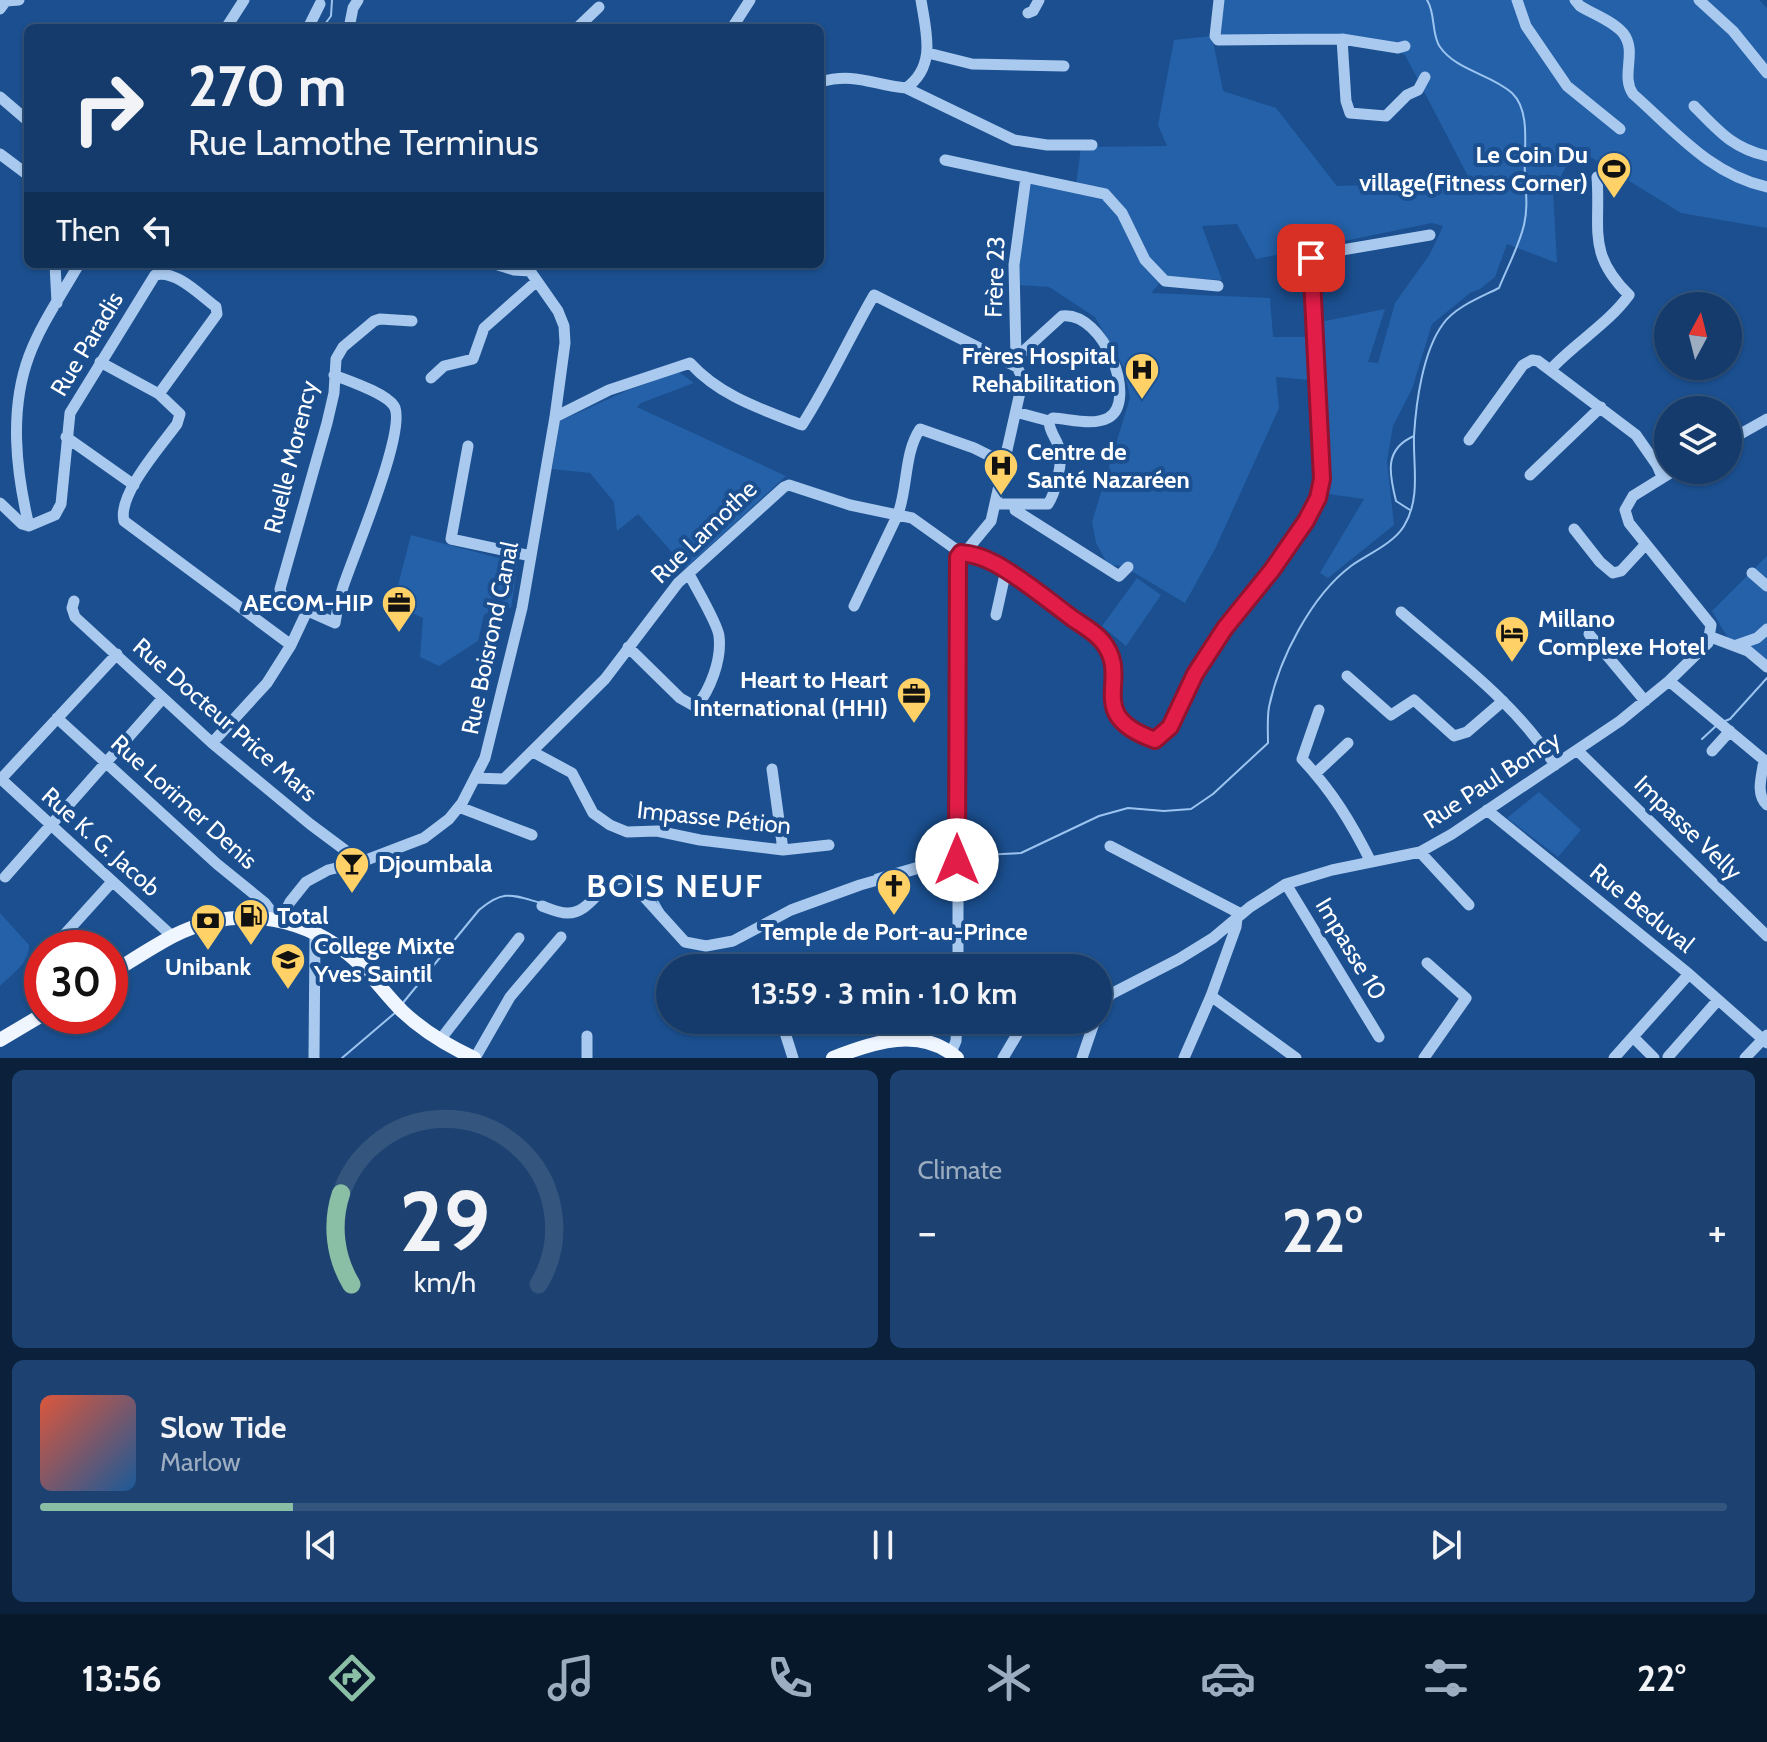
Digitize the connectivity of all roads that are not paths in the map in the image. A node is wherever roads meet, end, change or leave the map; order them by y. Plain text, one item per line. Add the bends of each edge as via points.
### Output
1 (244, 0) edge
2 (358, 0) edge
3 (748, 0) edge
4 (921, 0) edge
5 (1039, 0) edge
6 (1219, 0) edge
7 (1517, 0) edge
8 (1575, 0) edge
9 (1699, 0) edge
10 (320, 4) dead end
11 (599, 7) dead end
12 (1028, 13) dead end
13 (229, 24) edge
14 (310, 24) edge
15 (350, 24) edge
16 (581, 24) edge
17 (734, 24) edge
18 (1342, 39) junction
19 (1405, 46) dead end
20 (928, 53) junction
21 (1064, 66) dead end
22 (1767, 73) edge
23 (1425, 77) dead end
24 (824, 81) edge
25 (906, 88) junction
26 (0, 97) edge
27 (1694, 106) dead end
28 (24, 118) edge
29 (1620, 129) dead end
30 (1092, 145) dead end
31 (0, 154) edge
32 (1767, 156) edge
33 (945, 160) dead end
34 (24, 172) edge
35 (1026, 177) junction
36 (1597, 177) dead end
37 (1767, 187) edge
38 (1430, 235) dead end
39 (55, 268) edge
40 (77, 268) edge
41 (530, 268) edge
42 (537, 281) junction
43 (1218, 286) dead end
44 (57, 304) junction
45 (412, 321) dead end
46 (100, 362) junction
47 (1016, 362) junction
48 (1551, 369) junction
49 (334, 375) junction
50 (431, 378) dead end
51 (159, 394) junction
52 (1601, 407) junction
53 (1016, 412) junction
54 (555, 417) junction
55 (1767, 419) edge
56 (1049, 421) junction
57 (1742, 433) edge
58 (66, 437) junction
59 (1469, 440) dead end
60 (468, 446) dead end
61 (1654, 461) edge
62 (1004, 463) junction
63 (1530, 475) dead end
64 (1654, 482) edge
65 (134, 485) junction
66 (0, 503) edge
67 (996, 504) junction
68 (1015, 505) junction
69 (898, 514) junction
70 (29, 526) junction
71 (1574, 529) dead end
72 (1646, 544) junction
73 (961, 553) junction
74 (531, 556) junction
75 (1128, 567) dead end
76 (1006, 570) junction
77 (1752, 573) dead end
78 (689, 574) junction
79 (1767, 586) edge
80 (74, 601) dead end
81 (854, 606) dead end
82 (307, 611) junction
83 (1401, 612) dead end
84 (996, 615) dead end
85 (1767, 629) edge
86 (1589, 634) dead end
87 (1711, 637) junction
88 (291, 645) junction
89 (1737, 645) junction
90 (628, 647) junction
91 (117, 654) junction
92 (1767, 667) edge
93 (1347, 676) dead end
94 (1669, 681) junction
95 (163, 698) junction
96 (1503, 701) junction
97 (1645, 701) junction
98 (1319, 710) dead end
99 (57, 718) junction
100 (1723, 726) junction
101 (212, 743) junction
102 (1348, 743) dead end
103 (1578, 751) junction
104 (1712, 751) dead end
105 (533, 752) junction
106 (108, 763) junction
107 (1555, 765) junction
108 (772, 769) dead end
109 (1317, 772) junction
110 (475, 778) junction
111 (0, 780) edge
112 (1767, 805) edge
113 (459, 807) junction
114 (1487, 810) junction
115 (50, 827) junction
116 (532, 835) dead end
117 (829, 845) dead end
118 (1110, 846) dead end
119 (783, 850) junction
120 (1420, 852) junction
121 (957, 860) junction
122 (361, 862) junction
123 (1371, 862) junction
124 (5, 877) dead end
125 (112, 882) junction
126 (1286, 884) junction
127 (1469, 905) dead end
128 (542, 906) dead end
129 (1239, 916) junction
130 (280, 920) junction
131 (69, 930) edge
132 (315, 934) junction
133 (172, 936) junction
134 (1767, 936) edge
135 (561, 937) dead end
136 (519, 938) dead end
137 (958, 954) edge
138 (128, 963) edge
139 (1427, 963) dead end
140 (1689, 974) junction
141 (1112, 993) edge
142 (1211, 996) junction
143 (1718, 1000) junction
144 (24, 1026) edge
145 (785, 1034) edge
146 (956, 1034) edge
147 (1017, 1034) edge
148 (1090, 1034) edge
149 (587, 1036) dead end
150 (1379, 1037) dead end
151 (1633, 1037) junction
152 (1765, 1039) edge
153 (0, 1040) edge
154 (440, 1040) junction
155 (954, 1055) edge
156 (1668, 1057) edge
157 (314, 1058) edge
158 (474, 1058) edge
159 (587, 1058) edge
160 (793, 1058) edge
161 (833, 1058) edge
162 (1003, 1058) edge
163 (1082, 1058) edge
164 (1184, 1058) edge
165 (1296, 1058) edge
166 (1424, 1058) edge
167 (1614, 1058) edge
168 (1654, 1058) edge
169 (1745, 1058) edge

1 - 13 street
2 - 15 street
3 - 17 street
4 - 20 street
5 - 12 street
6 - 18 street via 1218,40
7 - 29 street via 1526,26 1567,86
8 - 37 street via 1621,30 1629,43 1627,82 1633,94 1717,169
9 - 22 street
10 - 14 street
11 - 16 street
18 - 19 street
18 - 23 street via 1350,113 1386,116 1418,90
20 - 21 street via 972,64
20 - 25 street via 918,80
24 - 25 street via 854,77
25 - 30 street via 1014,140
26 - 28 street
27 - 32 street via 1729,141
31 - 34 street
33 - 35 street
35 - 43 street via 1105,194 1122,213 1145,260 1165,281
35 - 47 street, Frère 23 via 1014,265
36 - 48 street via 1600,249 1611,275 1629,295
38 - 76 street, Rue Lamothe via 1311,258 1322,479 1318,498 1195,674 1170,727 1155,740 1134,733 1115,712 1110,697 1113,660 1102,640
39 - 44 street
40 - 44 street, Rue Paradis
41 - 42 street, Rue Boisrond Canal
42 - 50 street via 484,328 473,359 444,366
42 - 54 street, Rue Boisrond Canal via 564,326
44 - 70 street, Rue Paradis via 21,379 16,421
45 - 49 street, Ruelle Morency via 374,321 339,353
46 - 51 street
46 - 51 street, Rue Paradis via 155,275 170,275 216,307 217,314
46 - 58 street, Rue Paradis via 70,413
47 - 53 street, Frère 23 via 1023,379
47 - 54 street via 874,295 802,425 733,398 690,363 609,390
47 - 56 street via 1062,316 1080,318 1105,343 1121,392 1111,417 1098,422
48 - 52 street
48 - 59 street via 1538,361 1527,362
49 - 82 street, Ruelle Morency via 327,423 280,589 283,600
49 - 82 street, Ruelle Morency via 383,396 393,404 398,419 335,623
51 - 65 street via 178,410 179,418
52 - 61 street via 1636,435
52 - 63 street
53 - 56 street
53 - 62 street, Frère 23
54 - 74 street, Rue Boisrond Canal
55 - 57 street
56 - 68 street via 1060,451 1052,499 1048,504
58 - 65 street
58 - 70 street, Rue Paradis via 61,504 55,515
60 - 74 street via 451,539
62 - 67 street, Frère 23
62 - 69 street via 920,429
64 - 72 street via 1633,496 1625,510
65 - 88 street via 124,521
66 - 70 street
67 - 68 street
67 - 73 street, Frère 23 via 991,521
68 - 75 street via 1015,510 1119,576
69 - 73 street, Rue Lamothe
69 - 78 street, Rue Lamothe via 789,485
69 - 81 street
71 - 72 street via 1613,573
72 - 87 street via 1706,616
73 - 76 street, Rue Lamothe
73 - 121 street
74 - 110 street, Rue Boisrond Canal via 492,738
76 - 84 street
77 - 79 street
78 - 90 street, Rue Lamothe
78 - 90 street via 719,634 718,658 704,698 696,707 666,686
80 - 91 street, Rue Docteur Price Mars via 75,617
82 - 88 street
83 - 96 street
85 - 89 street
86 - 97 street
87 - 89 street
87 - 94 street, Rue Paul Boncy
88 - 101 street via 267,683
89 - 92 street
90 - 105 street, Rue Lamothe via 605,679
91 - 95 street, Rue Docteur Price Mars
91 - 99 street
93 - 96 street via 1391,715 1414,700 1454,736 1467,732
94 - 97 street, Rue Paul Boncy
94 - 100 street
95 - 101 street, Rue Docteur Price Mars
95 - 106 street
96 - 107 street via 1536,734
97 - 103 street, Rue Paul Boncy
98 - 109 street via 1302,757
99 - 106 street, Rue Lorimer Denis
99 - 111 street
100 - 104 street
100 - 112 street via 1764,760 1760,792
101 - 122 street, Rue Docteur Price Mars
102 - 109 street
103 - 107 street, Rue Paul Boncy
103 - 134 street, Impasse Velly
105 - 110 street, Rue Lamothe via 504,779
105 - 119 street, Impasse Pétion via 572,773 593,813 627,832 657,831
106 - 115 street
106 - 130 street, Rue Lorimer Denis
107 - 114 street, Rue Paul Boncy
108 - 119 street
109 - 123 street
110 - 113 street, Rue Boisrond Canal
111 - 115 street, Rue K. G. Jacob
113 - 116 street
113 - 122 street, Rue Boisrond Canal via 424,838
114 - 120 street, Rue Paul Boncy
114 - 140 street, Rue Beduval
115 - 124 street
115 - 125 street, Rue K. G. Jacob
117 - 119 street, Impasse Pétion
118 - 129 street
120 - 123 street, Rue Paul Boncy
120 - 127 street
121 - 128 street via 860,885 791,910 733,941 706,946 685,942 633,882 623,878 576,912
121 - 137 street
122 - 130 street, Rue Boisrond Canal via 306,882
123 - 126 street, Rue Paul Boncy
125 - 131 street
125 - 133 street, Rue K. G. Jacob
126 - 129 street, Rue Paul Boncy
126 - 150 street, Impasse 10
129 - 141 street, Rue Paul Boncy via 1179,959
129 - 142 street
130 - 132 main road
130 - 133 main road via 208,922
132 - 154 main road via 347,953 399,1008
132 - 157 street
133 - 138 main road
135 - 158 street via 510,997
136 - 154 street
139 - 166 street via 1466,998
140 - 143 street, Rue Beduval
140 - 151 street
142 - 164 street
142 - 165 street
143 - 152 street, Rue Beduval
143 - 156 street
144 - 153 main road
145 - 160 street
146 - 155 street
147 - 162 street
148 - 163 street
149 - 159 street
151 - 167 street
151 - 168 street
152 - 169 street
154 - 158 main road
155 - 161 main road via 930,1042 894,1040

